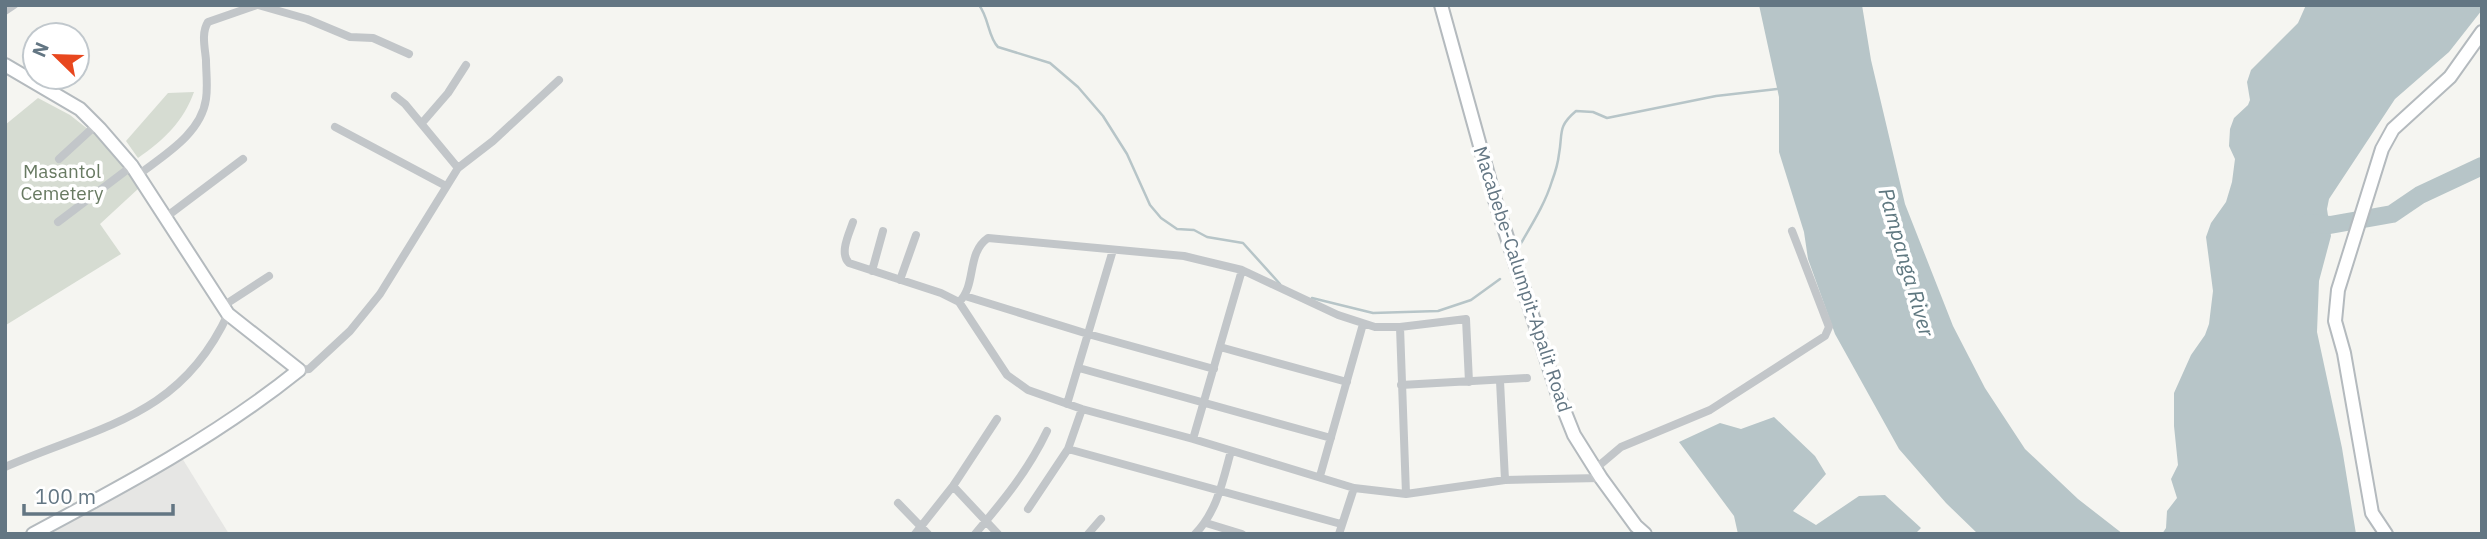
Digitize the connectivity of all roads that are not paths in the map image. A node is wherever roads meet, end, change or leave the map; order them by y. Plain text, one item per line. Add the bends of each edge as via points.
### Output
1 (14, 5) edge
2 (257, 5) edge
3 (1441, 5) edge
4 (5, 11) edge
5 (2482, 32) edge
6 (409, 54) dead end
7 (5, 65) edge
8 (467, 65) dead end
9 (559, 80) dead end
10 (395, 96) dead end
11 (422, 123) junction
12 (96, 125) junction
13 (335, 127) dead end
14 (59, 159) dead end
15 (243, 159) dead end
16 (458, 168) junction
17 (135, 171) junction
18 (446, 186) junction
19 (166, 217) junction
20 (58, 222) dead end
21 (853, 222) dead end
22 (883, 231) dead end
23 (1792, 231) dead end
24 (916, 235) dead end
25 (1113, 250) junction
26 (1242, 270) junction
27 (872, 271) junction
28 (269, 276) dead end
29 (900, 280) junction
30 (962, 299) junction
31 (225, 310) junction
32 (1363, 324) junction
33 (1400, 327) junction
34 (1088, 334) junction
35 (1220, 347) junction
36 (1079, 368) junction
37 (1214, 369) junction
38 (299, 370) junction
39 (1527, 378) dead end
40 (1500, 381) junction
41 (1347, 382) junction
42 (1469, 382) junction
43 (1401, 385) junction
44 (1204, 401) junction
45 (1067, 404) junction
46 (1082, 409) junction
47 (997, 419) dead end
48 (1047, 431) dead end
49 (1331, 438) junction
50 (1193, 439) junction
51 (1068, 449) junction
52 (1231, 451) junction
53 (7, 463) edge
54 (1598, 474) junction
55 (1320, 476) junction
56 (1505, 480) junction
57 (953, 486) junction
58 (1354, 488) junction
59 (1220, 492) junction
60 (1406, 494) junction
61 (898, 503) dead end
62 (1028, 509) dead end
63 (1101, 519) dead end
64 (986, 520) junction
65 (1206, 523) junction
66 (1341, 524) junction
67 (920, 526) junction
68 (33, 534) edge
69 (915, 534) edge
70 (928, 534) edge
71 (975, 534) edge
72 (999, 534) edge
73 (1088, 534) edge
74 (1195, 534) edge
75 (1242, 534) edge
76 (1339, 534) edge
77 (1644, 534) edge
78 (2386, 534) edge

1 - 4 street
2 - 6 street via 350,37 368,36
2 - 17 street via 208,22 202,113 176,146
3 - 54 main road, Macabebe-Calumpit-Apalit Road via 1495,200 1550,371 1574,435
5 - 78 main road via 2450,76 2393,129 2382,149 2339,290 2335,321 2372,513
7 - 12 main road via 80,109
8 - 11 street
9 - 16 street
10 - 11 street
11 - 16 street
12 - 14 street
12 - 17 main road
13 - 18 street
15 - 19 street
16 - 18 street
17 - 19 main road
17 - 20 street
18 - 38 street via 380,294 350,331 309,369
19 - 31 main road
21 - 27 street via 844,259
22 - 27 street
23 - 54 street via 1829,327 1825,336 1710,410 1621,447
24 - 29 street
25 - 26 street via 1184,256
25 - 30 street via 988,238 975,252
25 - 34 street
26 - 32 street
26 - 35 street
27 - 29 street
28 - 31 street
29 - 30 street
30 - 34 street
30 - 45 street via 1007,375 1028,390
31 - 38 main road
31 - 53 street via 217,338 169,393 148,408 108,428
32 - 33 street
32 - 41 street
33 - 42 street via 1466,319
33 - 43 street
34 - 36 street
34 - 37 street
35 - 37 street
35 - 41 street
36 - 44 street
36 - 45 street
37 - 44 street
38 - 68 main road via 226,425
39 - 40 street
40 - 42 street
40 - 56 street
41 - 49 street
42 - 43 street
43 - 60 street
44 - 49 street
44 - 50 street
45 - 46 street
46 - 50 street
46 - 51 street
47 - 57 street
48 - 64 street via 1011,492
49 - 55 street
50 - 52 street
51 - 59 street
51 - 62 street
52 - 55 street
52 - 59 street
54 - 56 street
54 - 77 main road, Macabebe-Calumpit-Apalit Road
55 - 58 street
56 - 60 street
57 - 64 street
57 - 67 street
58 - 60 street
58 - 66 street
59 - 65 street
59 - 66 street
61 - 67 street
63 - 73 street
64 - 71 street
64 - 72 street
65 - 74 street
65 - 75 street
66 - 76 street
67 - 69 street
67 - 70 street

